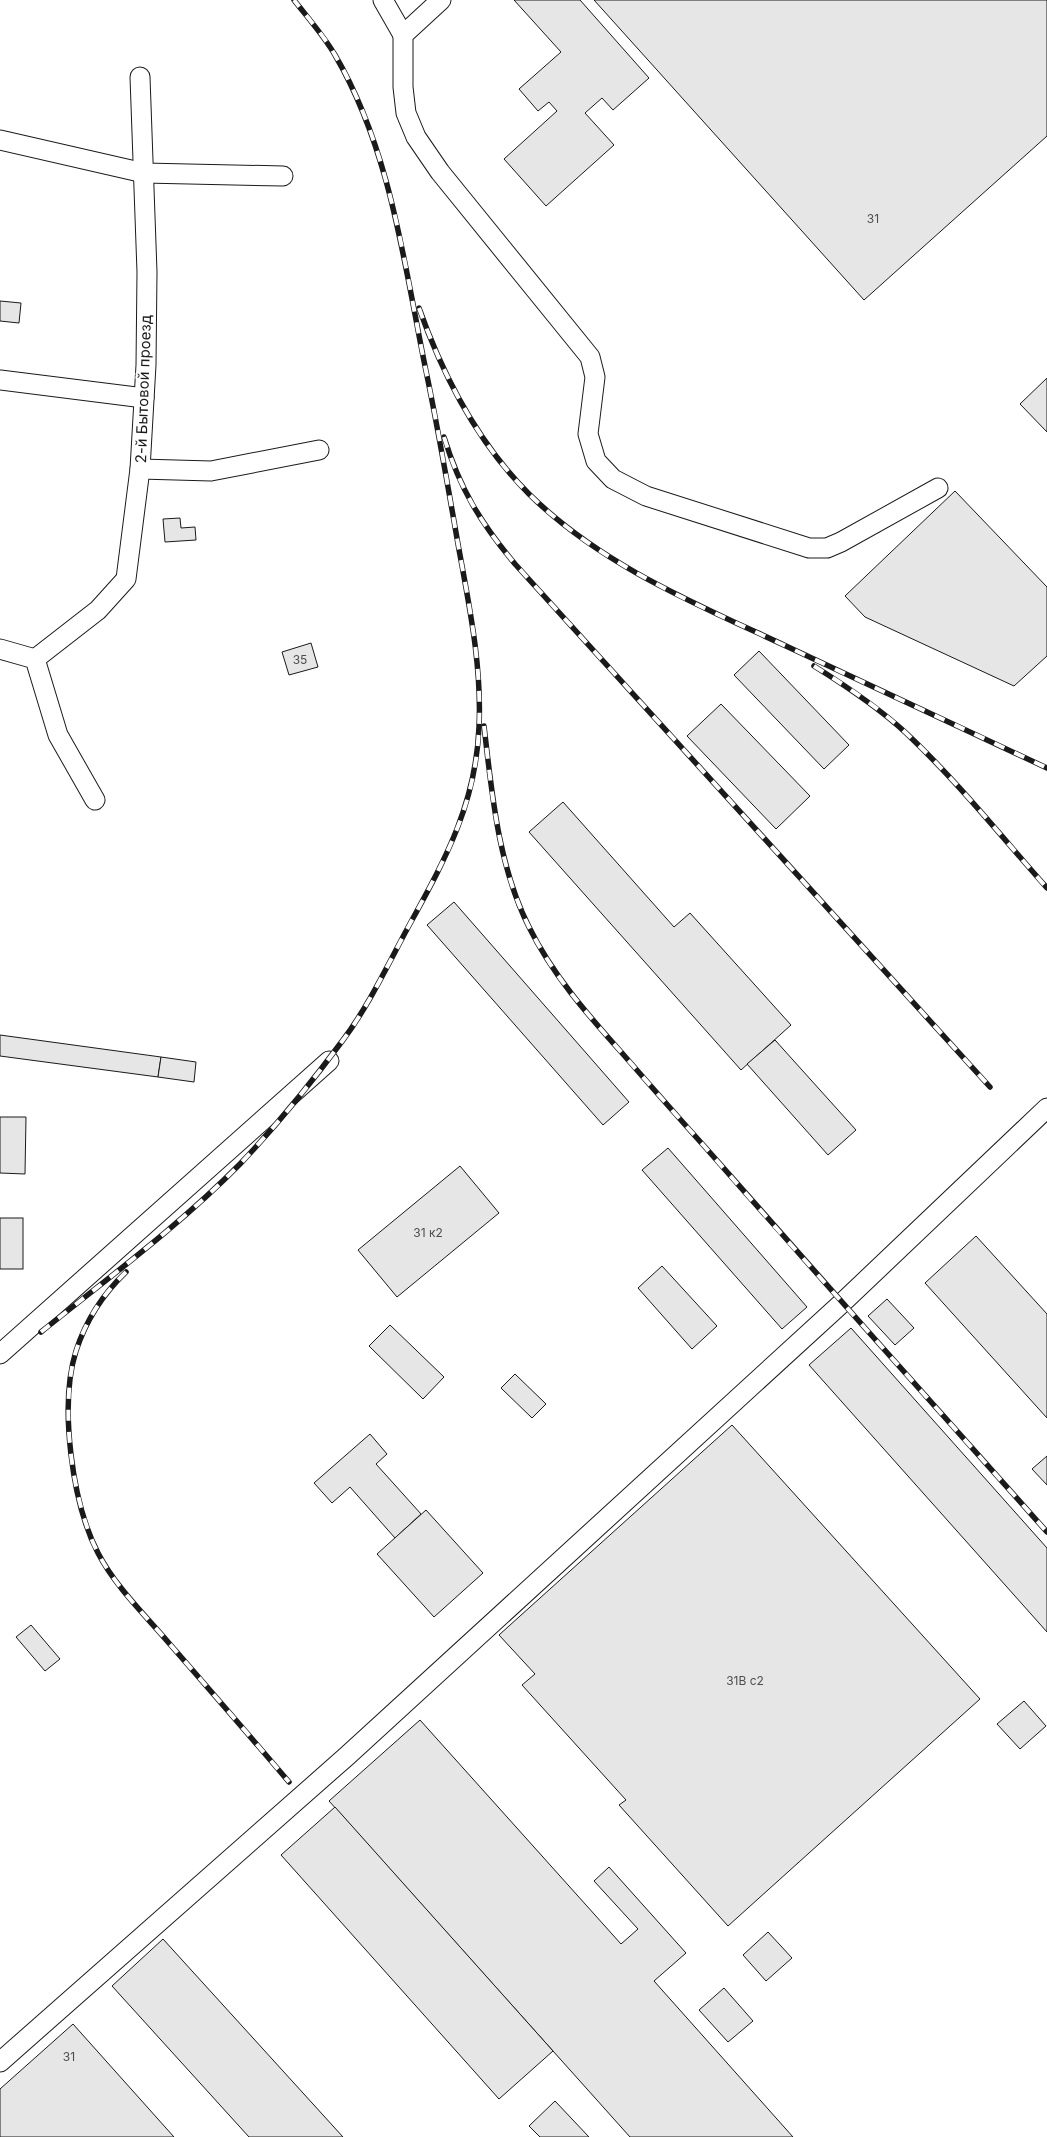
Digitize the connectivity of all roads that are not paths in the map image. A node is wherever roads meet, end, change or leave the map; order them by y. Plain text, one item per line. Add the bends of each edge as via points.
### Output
1 (384, 0) edge
2 (441, 0) edge
3 (403, 35) junction
4 (140, 76) dead end
5 (0, 140) edge
6 (144, 173) junction
7 (283, 176) dead end
8 (0, 380) edge
9 (144, 398) junction
10 (319, 450) dead end
11 (140, 469) junction
12 (938, 488) dead end
13 (0, 649) edge
14 (35, 659) junction
15 (95, 800) dead end
16 (329, 1061) dead end
17 (1047, 1108) edge
18 (0, 1354) edge
19 (0, 2062) edge

1 - 3 street
2 - 3 street
3 - 12 street via 406,113 416,138 590,357 595,377 588,434 596,461 613,479 646,496 809,548 827,548 841,542
4 - 6 street, 2-й Бытовой проезд
5 - 6 street
6 - 7 street
6 - 9 street, 2-й Бытовой проезд via 148,272
8 - 9 street
9 - 11 street, 2-й Бытовой проезд
10 - 11 street via 211,470
11 - 14 street, 2-й Бытовой проезд via 126,579 98,610
13 - 14 street
14 - 15 street via 58,735
16 - 18 street
17 - 19 street via 842,1303 347,1756

